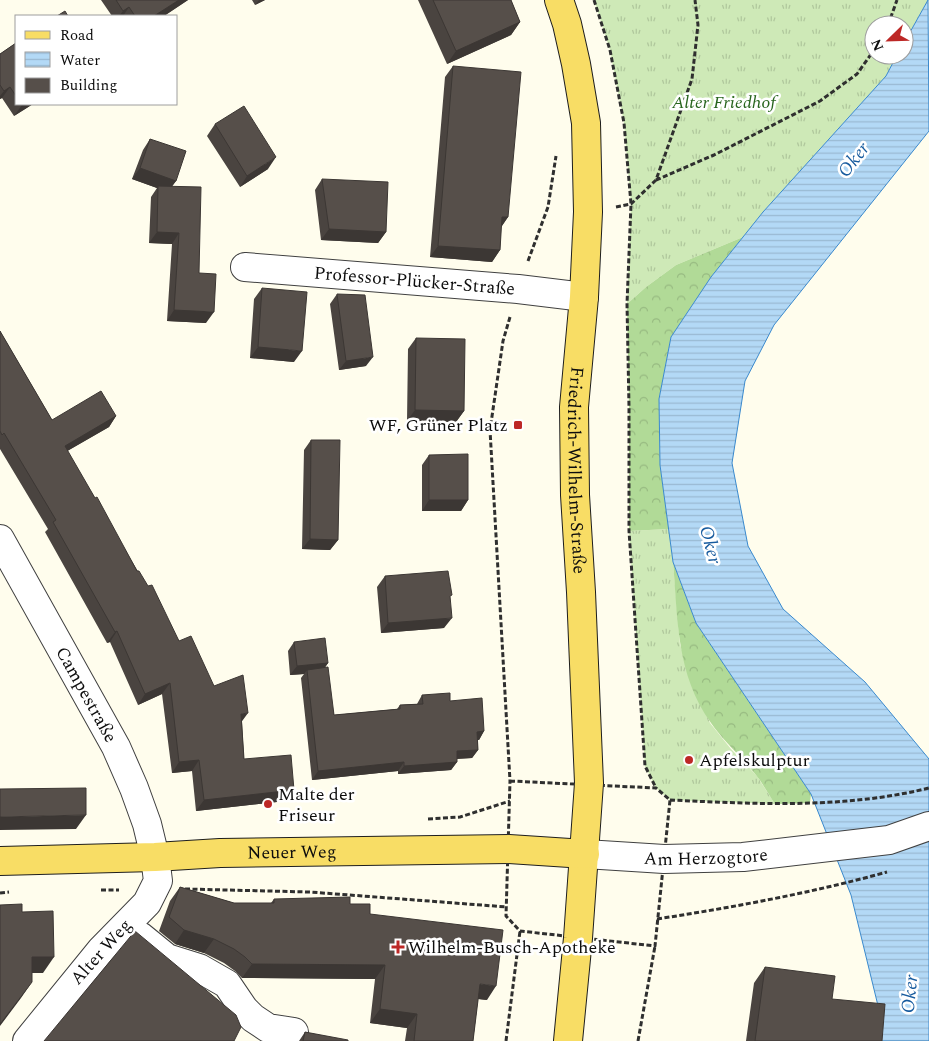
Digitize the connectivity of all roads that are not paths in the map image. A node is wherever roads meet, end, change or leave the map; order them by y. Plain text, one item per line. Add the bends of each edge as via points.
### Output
1 (559, 0) edge
2 (245, 267) dead end
3 (584, 297) junction
4 (0, 538) edge
5 (929, 826) edge
6 (585, 854) junction
7 (155, 857) junction
8 (0, 860) edge
9 (126, 924) junction
10 (294, 1032) dead end
11 (27, 1041) edge
12 (568, 1041) edge

1 - 3 main road, Friedrich-Wilhelm-Straße via 575,56 586,123 588,212
2 - 3 street, Professor-Plücker-Straße
3 - 6 main road, Friedrich-Wilhelm-Straße via 574,417 590,783
4 - 7 street, Campestraße via 116,748 147,824
5 - 6 street, Am Herzogtore via 889,840 743,858 664,860
6 - 7 main road, Neuer Weg via 509,849 220,853
6 - 12 main road, Friedrich-Wilhelm-Straße
7 - 8 main road, Neuer Weg
7 - 9 street, Alter Weg via 158,881 154,891
9 - 10 street via 167,958 199,968 227,984 244,1009 268,1028
9 - 11 street, Alter Weg

